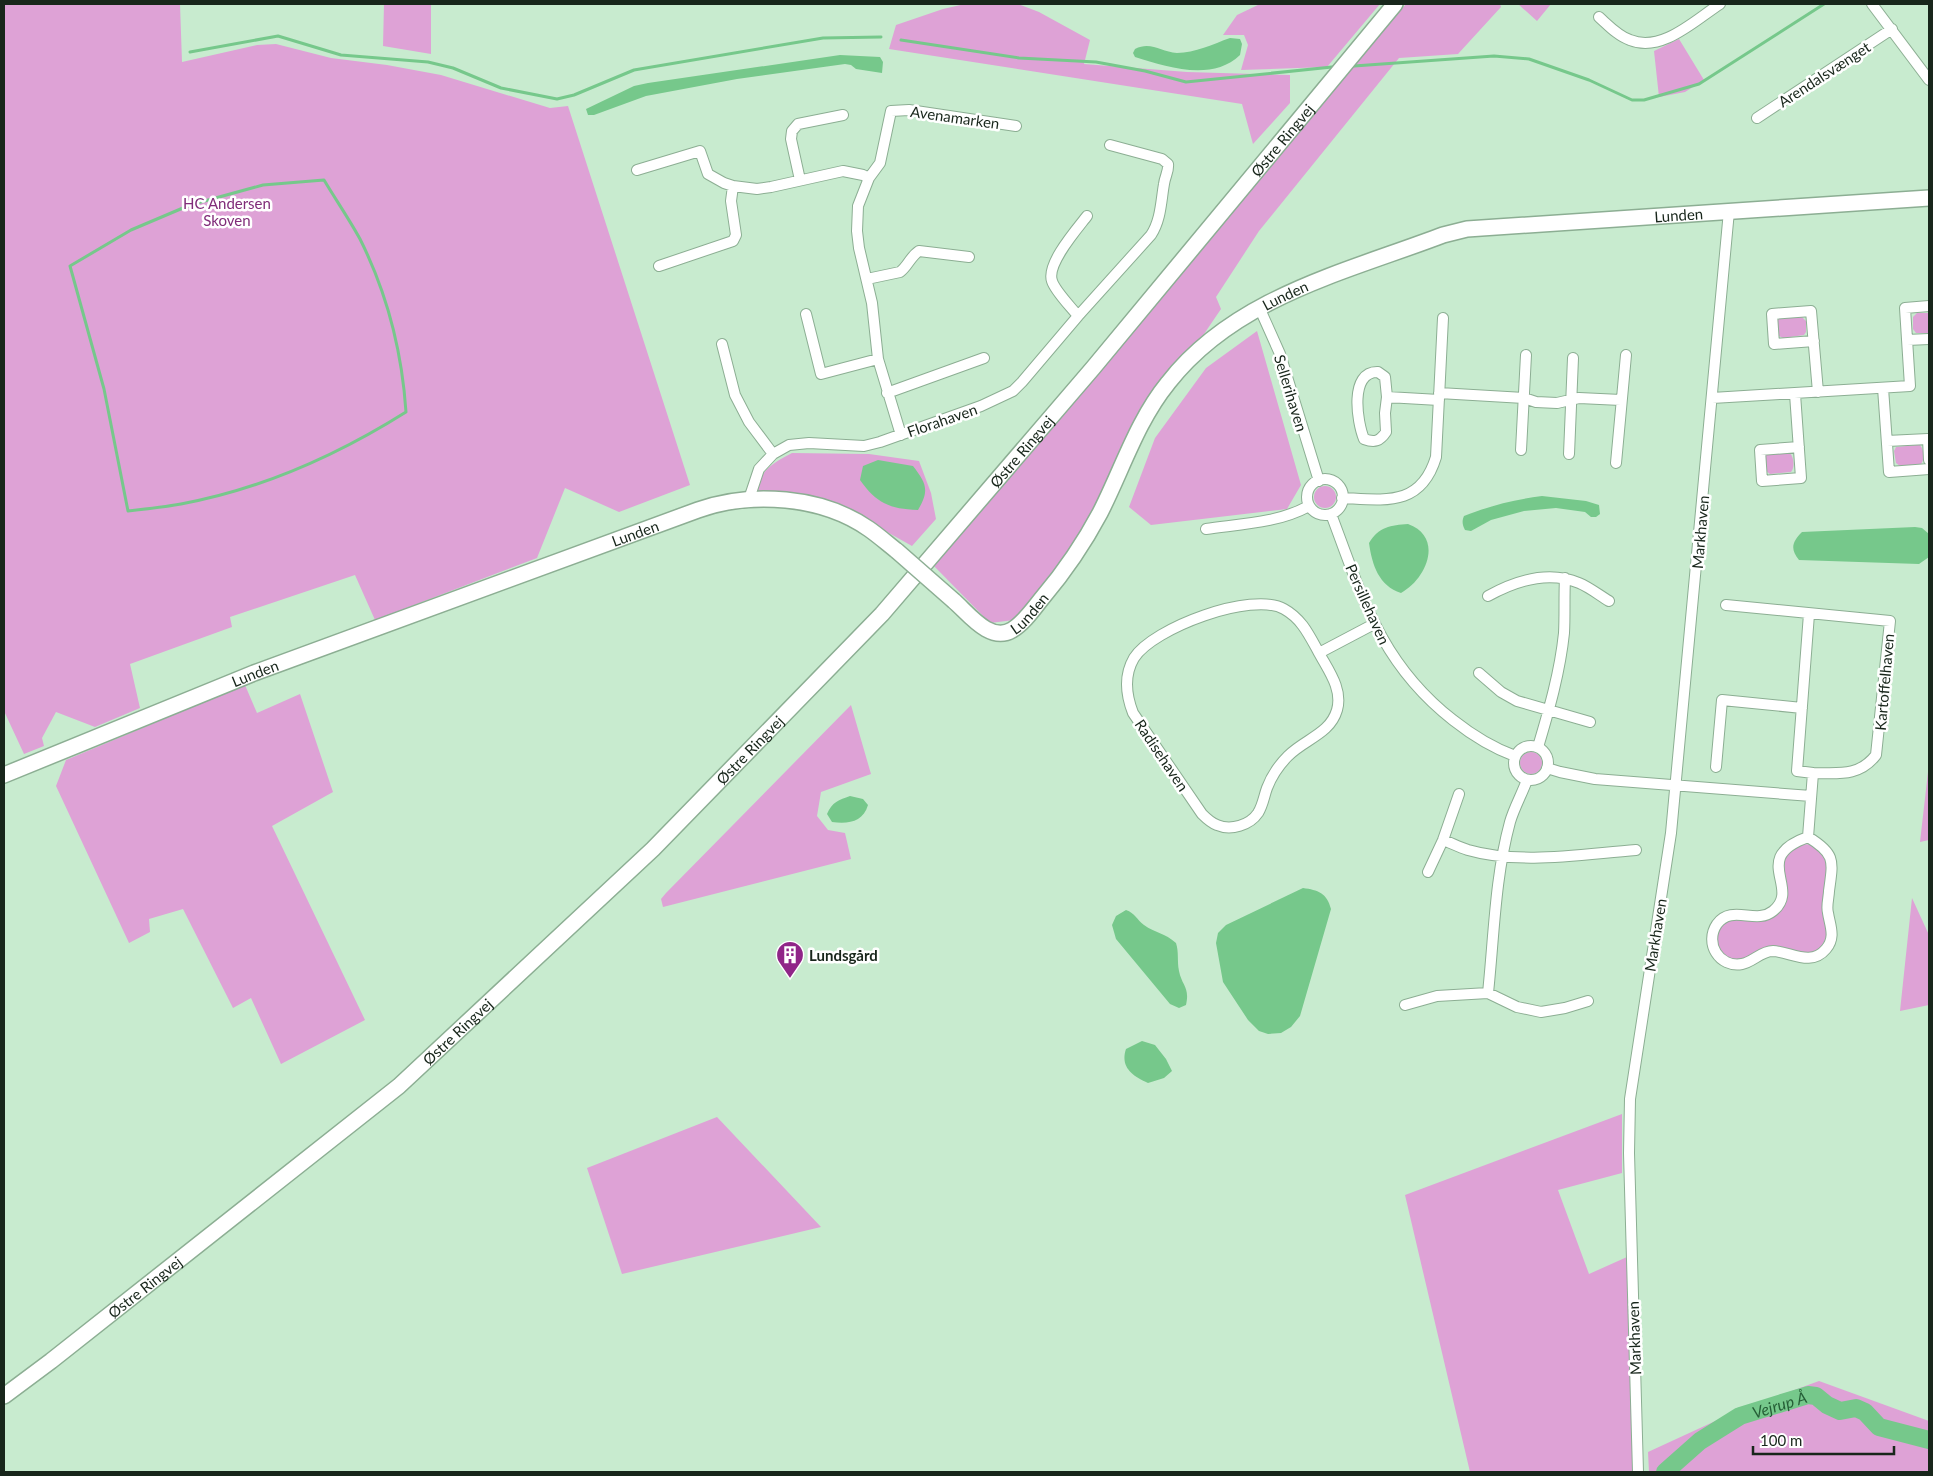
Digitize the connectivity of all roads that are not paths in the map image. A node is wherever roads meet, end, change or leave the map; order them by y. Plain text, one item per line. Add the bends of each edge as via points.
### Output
1 (1395, 4) edge
2 (1720, 4) edge
3 (1872, 4) edge
4 (1599, 17) dead end
5 (1892, 29) junction
6 (1929, 80) edge
7 (843, 115) dead end
8 (1757, 118) dead end
9 (1016, 126) dead end
10 (1110, 145) dead end
11 (638, 170) dead end
12 (868, 178) junction
13 (800, 180) junction
14 (733, 186) junction
15 (1929, 198) edge
16 (1729, 211) junction
17 (1086, 216) dead end
18 (969, 257) dead end
19 (660, 266) dead end
20 (867, 279) junction
21 (1929, 306) edge
22 (1259, 307) junction
23 (806, 314) dead end
24 (1078, 316) junction
25 (1443, 318) dead end
26 (1929, 339) edge
27 (1907, 340) junction
28 (1814, 341) junction
29 (722, 344) dead end
30 (1526, 354) dead end
31 (1626, 355) dead end
32 (984, 358) dead end
33 (1573, 358) dead end
34 (878, 359) junction
35 (1883, 388) junction
36 (1818, 392) junction
37 (887, 393) junction
38 (1795, 394) junction
39 (1387, 397) junction
40 (1439, 397) junction
41 (1524, 398) junction
42 (1712, 398) junction
43 (1621, 400) junction
44 (1570, 401) junction
45 (901, 435) junction
46 (1887, 442) junction
47 (1799, 447) junction
48 (1521, 450) dead end
49 (773, 454) junction
50 (1569, 454) dead end
51 (1929, 460) edge
52 (1616, 463) dead end
53 (1929, 469) edge
54 (1319, 481) junction
55 (1342, 498) junction
56 (748, 499) junction
57 (1309, 506) junction
58 (1331, 514) junction
59 (1206, 529) dead end
60 (1565, 578) junction
61 (1488, 596) dead end
62 (1609, 601) dead end
63 (1726, 605) dead end
64 (1809, 614) junction
65 (1374, 624) junction
66 (1319, 653) junction
67 (1479, 673) dead end
68 (1802, 708) junction
69 (1549, 710) junction
70 (1590, 722) dead end
71 (1538, 747) junction
72 (1516, 756) junction
73 (1716, 767) dead end
74 (1547, 768) junction
75 (1813, 773) junction
76 (4, 775) edge
77 (1527, 780) junction
78 (1676, 784) junction
79 (1459, 794) dead end
80 (1811, 796) junction
81 (1808, 837) junction
82 (1443, 840) junction
83 (1636, 850) dead end
84 (1502, 856) junction
85 (1428, 872) dead end
86 (1488, 992) junction
87 (1588, 1001) dead end
88 (1405, 1005) dead end
89 (4, 1396) edge
90 (1638, 1472) edge

1 - 89 street, Østre Ringvej via 1093,368 882,614 653,848 400,1086
2 - 4 street via 1662,41 1651,43 1629,40
3 - 5 street
5 - 6 street
5 - 8 street, Arendalsvænget
7 - 13 street via 798,124 792,131
9 - 12 street, Avenamarken via 909,110 891,111 880,163
10 - 24 street, Florahaven via 1162,158 1168,164 1168,170 1155,230
11 - 14 street via 700,151 708,174
12 - 13 street via 843,171
12 - 20 street, Avenamarken via 858,206 857,231
13 - 14 street via 766,188
14 - 19 street via 730,201 736,235 733,241
15 - 16 street, Lunden
16 - 22 street, Lunden via 1467,229 1323,280
16 - 42 street, Markhaven
17 - 24 street via 1051,271 1052,281
18 - 20 street via 918,251 900,272
20 - 34 street, Avenamarken
21 - 27 street via 1905,308
22 - 54 street, Sellerihaven via 1280,354
22 - 56 street, Lunden, bridge via 1217,334 1168,383 1143,420 1085,540 1020,624 1006,634 996,635 986,630 868,528 822,508 786,500
23 - 34 street via 821,374
24 - 45 street, Florahaven via 1013,391 982,406
25 - 40 street
26 - 27 street
27 - 35 street via 1910,386
28 - 28 street via 1811,311 1772,314 1774,344
28 - 36 street
29 - 49 street via 735,395 749,422
30 - 41 street
31 - 43 street
32 - 37 street
33 - 44 street
34 - 37 street, Avenamarken
35 - 36 street
35 - 46 street
36 - 38 street
37 - 45 street, Avenamarken
38 - 42 street
38 - 47 street
39 - 39 street via 1387,385 1382,374 1373,372 1363,377 1358,388 1358,407 1364,439 1380,440 1386,432
39 - 40 street
40 - 41 street
40 - 55 street via 1436,456 1422,483 1402,497 1389,500
41 - 44 street via 1536,402
41 - 48 street
42 - 78 street, Markhaven
43 - 44 street via 1579,398
43 - 52 street
44 - 50 street
45 - 49 street, Florahaven via 864,446 789,445
46 - 51 street via 1928,439
46 - 53 street via 1889,472
47 - 47 street via 1800,478 1762,481 1760,450
49 - 56 street, Florahaven via 759,469
54 - 55 street via 1337,484
54 - 57 street via 1308,491
55 - 58 street via 1339,508
56 - 76 street, Lunden via 704,508 488,587 254,674
57 - 58 street via 1321,514
57 - 59 street via 1280,518
58 - 65 street, Persillehaven
60 - 61 street via 1516,582
60 - 62 street via 1580,583
60 - 69 street via 1564,633
63 - 64 street, Kartoffelhaven
64 - 68 street
64 - 75 street, Kartoffelhaven via 1890,621 1876,755 1870,763 1850,772
65 - 66 street
65 - 72 street, Persillehaven via 1410,679 1438,708 1470,733 1502,752
66 - 66 street, Radisehaven via 1301,621 1283,608 1263,603 1226,608 1196,619 1154,638 1134,657 1127,679 1133,713 1202,814 1216,825 1231,828 1257,815 1274,772 1288,756 1318,736 1332,721 1339,698 1336,685
67 - 69 street via 1516,700
68 - 73 street via 1722,700
68 - 75 street via 1796,771
69 - 70 street
69 - 71 street
71 - 72 street via 1525,747
71 - 74 street via 1547,756
72 - 77 street via 1515,768
74 - 77 street via 1538,779
74 - 78 street via 1595,779
75 - 80 street
77 - 84 street via 1511,820
78 - 80 street
78 - 90 street, Markhaven via 1630,1099
79 - 82 street
80 - 81 street
81 - 81 street via 1824,847 1832,866 1827,912 1832,931 1826,949 1806,959 1770,951 1744,964 1720,958 1711,942 1717,923 1737,914 1754,917 1772,913 1782,898 1779,858 1785,849
82 - 84 street via 1468,850
82 - 85 street
83 - 84 street via 1529,858
84 - 86 street
86 - 87 street via 1518,1007 1541,1012
86 - 88 street via 1437,996

